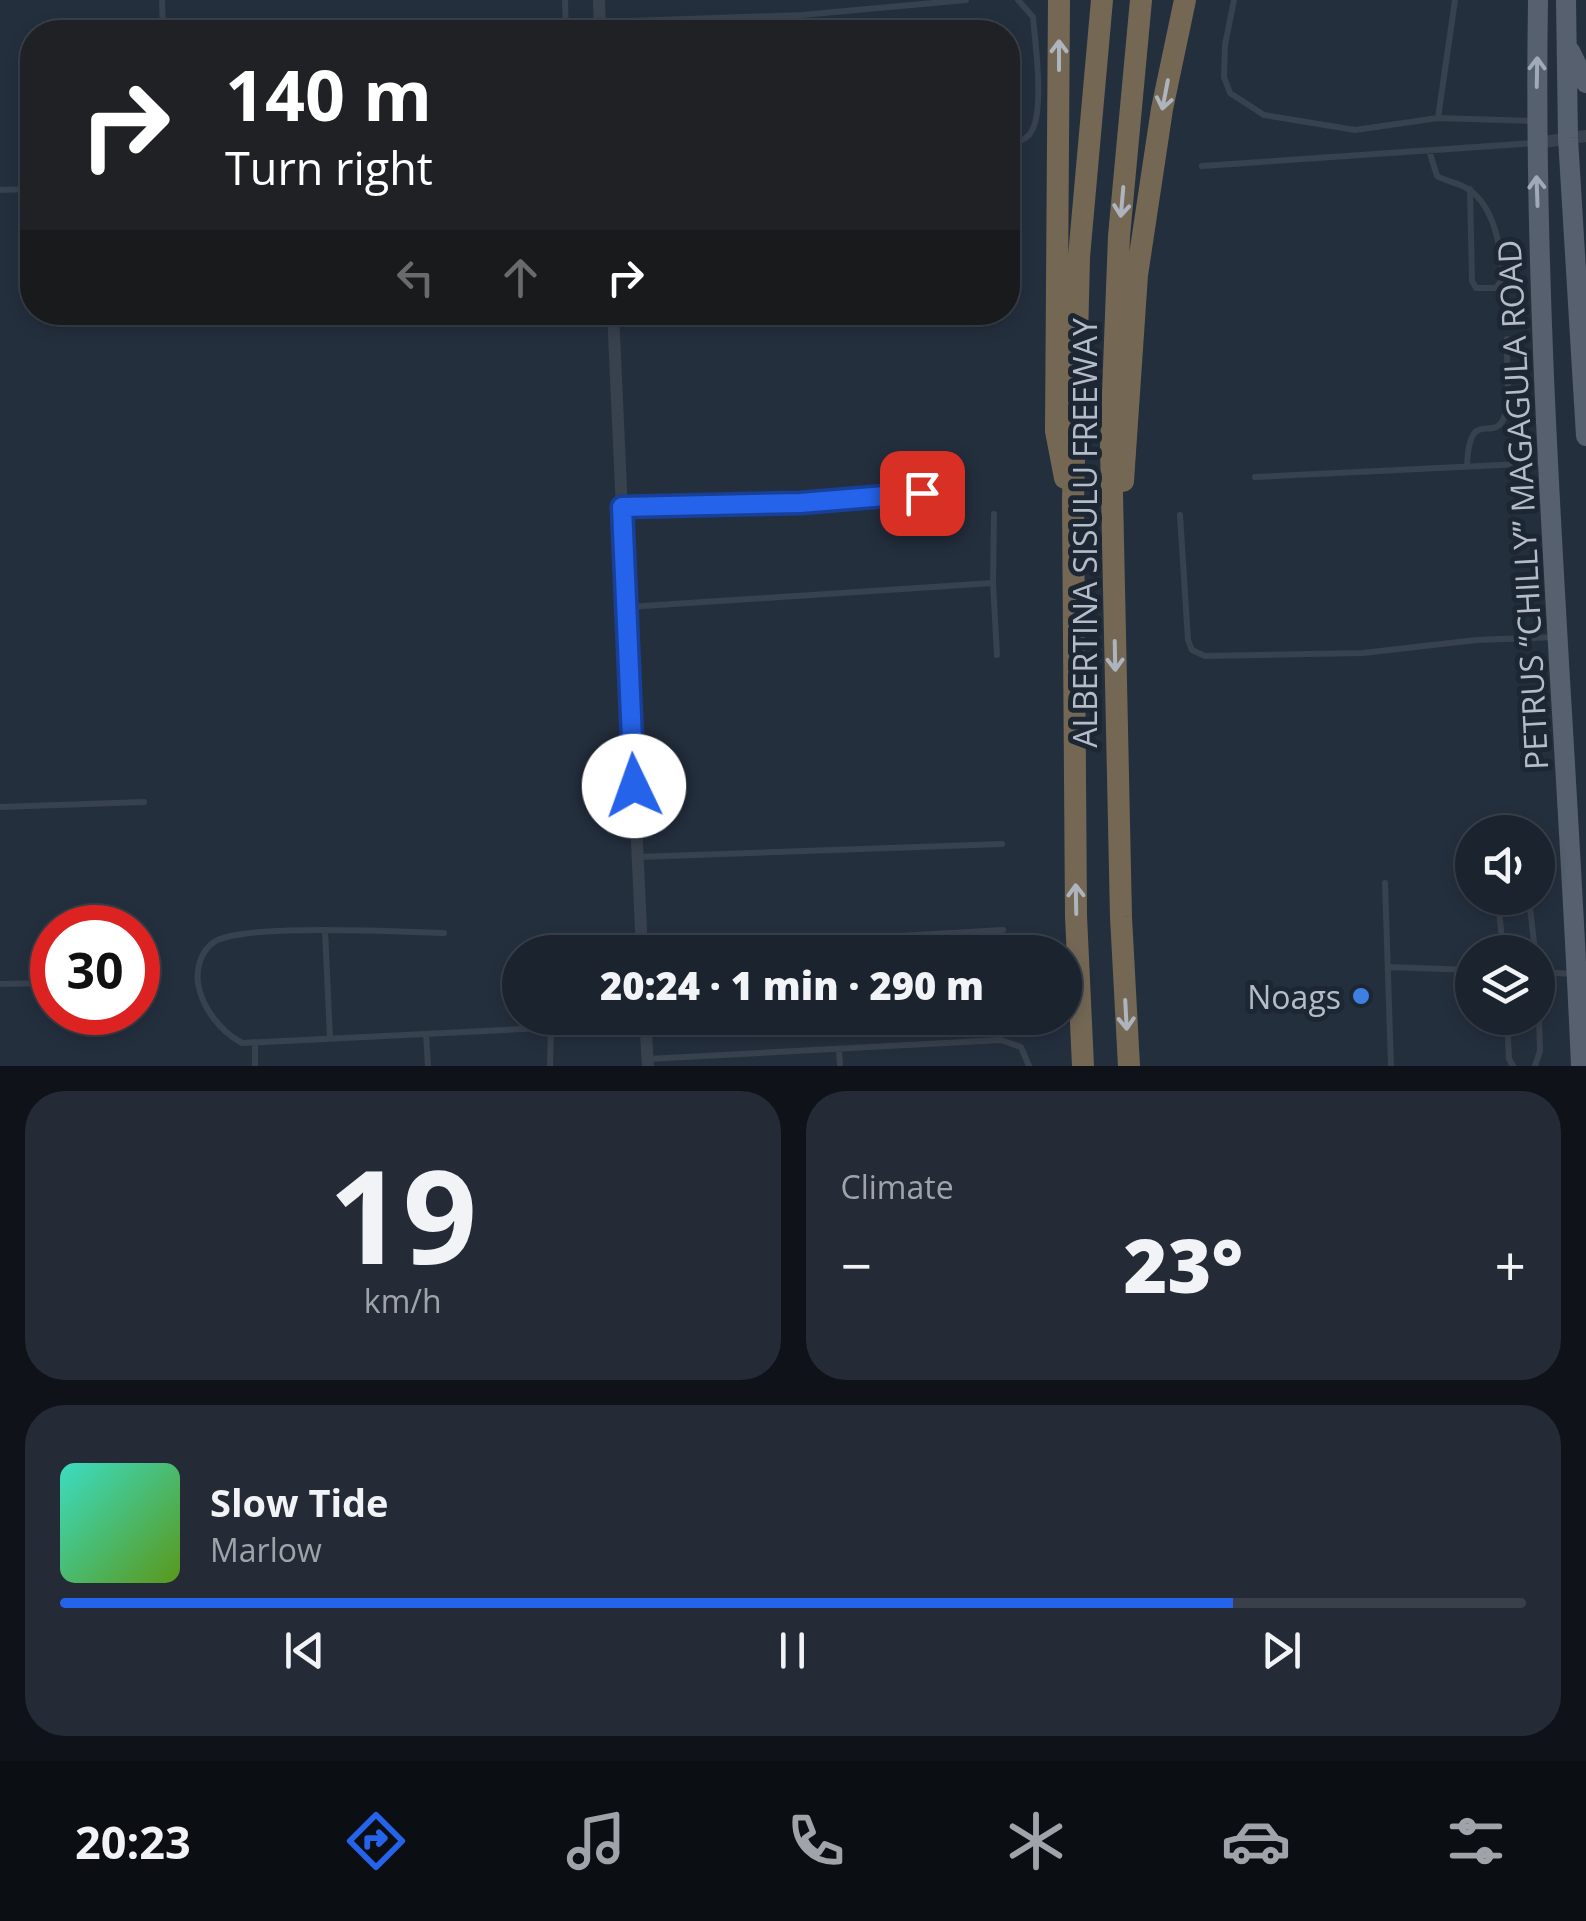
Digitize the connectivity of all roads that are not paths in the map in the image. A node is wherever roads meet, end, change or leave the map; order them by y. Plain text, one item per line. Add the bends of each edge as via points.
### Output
1 (966, 0) edge
2 (1018, 0) edge
3 (1059, 0) edge
4 (1102, 0) edge
5 (1141, 0) edge
6 (1185, 0) edge
7 (1234, 0) edge
8 (1455, 0) edge
9 (1538, 0) edge
10 (1566, 0) edge
11 (718, 20) edge
12 (1565, 40) junction
13 (1586, 84) edge
14 (1438, 118) junction
15 (1536, 122) junction
16 (1577, 137) edge
17 (1020, 141) edge
18 (1536, 143) junction
19 (1429, 150) junction
20 (1202, 166) dead end
21 (1470, 189) junction
22 (614, 325) edge
23 (1507, 338) dead end
24 (1586, 436) edge
25 (1549, 463) junction
26 (1467, 467) junction
27 (1255, 477) dead end
28 (922, 493) dead end
29 (1072, 500) junction
30 (622, 507) junction
31 (994, 514) dead end
32 (1180, 514) dead end
33 (1113, 523) junction
34 (992, 583) junction
35 (626, 607) junction
36 (1558, 637) junction
37 (997, 654) dead end
38 (144, 802) dead end
39 (0, 807) edge
40 (1002, 844) dead end
41 (638, 857) junction
42 (1384, 883) dead end
43 (1003, 930) dead end
44 (325, 931) junction
45 (444, 933) dead end
46 (641, 935) edge
47 (921, 935) edge
48 (1388, 967) junction
49 (1455, 969) edge
50 (1555, 973) edge
51 (1581, 974) edge
52 (30, 983) edge
53 (0, 984) edge
54 (502, 1030) edge
55 (426, 1034) junction
56 (551, 1035) edge
57 (646, 1035) edge
58 (1507, 1035) edge
59 (1540, 1035) edge
60 (330, 1038) junction
61 (255, 1042) junction
62 (839, 1048) junction
63 (647, 1062) edge
64 (255, 1066) edge
65 (428, 1066) edge
66 (550, 1066) edge
67 (840, 1066) edge
68 (1029, 1066) edge
69 (1083, 1066) edge
70 (1130, 1066) edge
71 (1391, 1066) edge
72 (1513, 1066) edge
73 (1534, 1066) edge
74 (1580, 1066) edge

1 - 11 lane
2 - 17 lane via 1033,17 1036,114 1032,132
29 -> 3 highway via 1056,431
4 - 29 highway, ALBERTINA SISULU FREEWAY via 1079,257
5 -> 33 highway, ALBERTINA SISULU FREEWAY via 1118,254
6 -> 33 highway via 1148,190 1126,456
7 - 14 lane via 1224,77 1244,104 1264,115 1355,130
8 - 14 lane
15 -> 9 main road, PETRUS “CHILLY” MAGAGULA ROAD
10 - 12 main road, PETRUS “CHILLY” MAGAGULA ROAD
12 - 13 main road
12 - 16 main road, PETRUS “CHILLY” MAGAGULA ROAD
14 - 15 lane
15 - 18 main road, PETRUS “CHILLY” MAGAGULA ROAD
16 - 18 street
16 - 24 main road, PETRUS “CHILLY” MAGAGULA ROAD
18 - 19 lane
25 -> 18 main road, PETRUS “CHILLY” MAGAGULA ROAD
19 - 20 lane
19 - 21 lane via 1437,176
21 - 21 lane via 1497,237 1503,274 1496,288 1481,289 1472,281
22 - 30 street
23 - 26 lane via 1505,416 1497,426 1473,432
25 - 26 lane
25 - 36 main road, PETRUS “CHILLY” MAGAGULA ROAD
26 - 27 lane
28 - 30 lane
69 -> 29 highway, ALBERTINA SISULU FREEWAY
30 - 35 street
31 - 34 lane
32 - 36 lane via 1188,640 1206,656 1364,653
33 -> 70 highway, ALBERTINA SISULU FREEWAY
34 - 35 lane
34 - 37 lane
35 - 41 street
36 - 51 main road, PETRUS “CHILLY” MAGAGULA ROAD
38 - 39 lane
40 - 41 lane
41 - 46 street
42 - 48 lane
43 - 47 lane
44 - 45 lane
44 - 60 lane
44 - 61 lane via 238,933 204,952 198,976 205,1004 231,1038
48 - 49 lane
48 - 71 lane
50 - 51 lane
51 - 74 main road, PETRUS “CHILLY” MAGAGULA ROAD
52 - 53 lane
54 - 55 lane
55 - 60 lane
55 - 65 lane
56 - 66 lane
57 - 63 street
58 - 72 lane
59 - 73 lane
60 - 61 lane
61 - 64 lane
62 - 63 lane
62 - 67 lane
62 - 68 lane via 1001,1040 1021,1047

